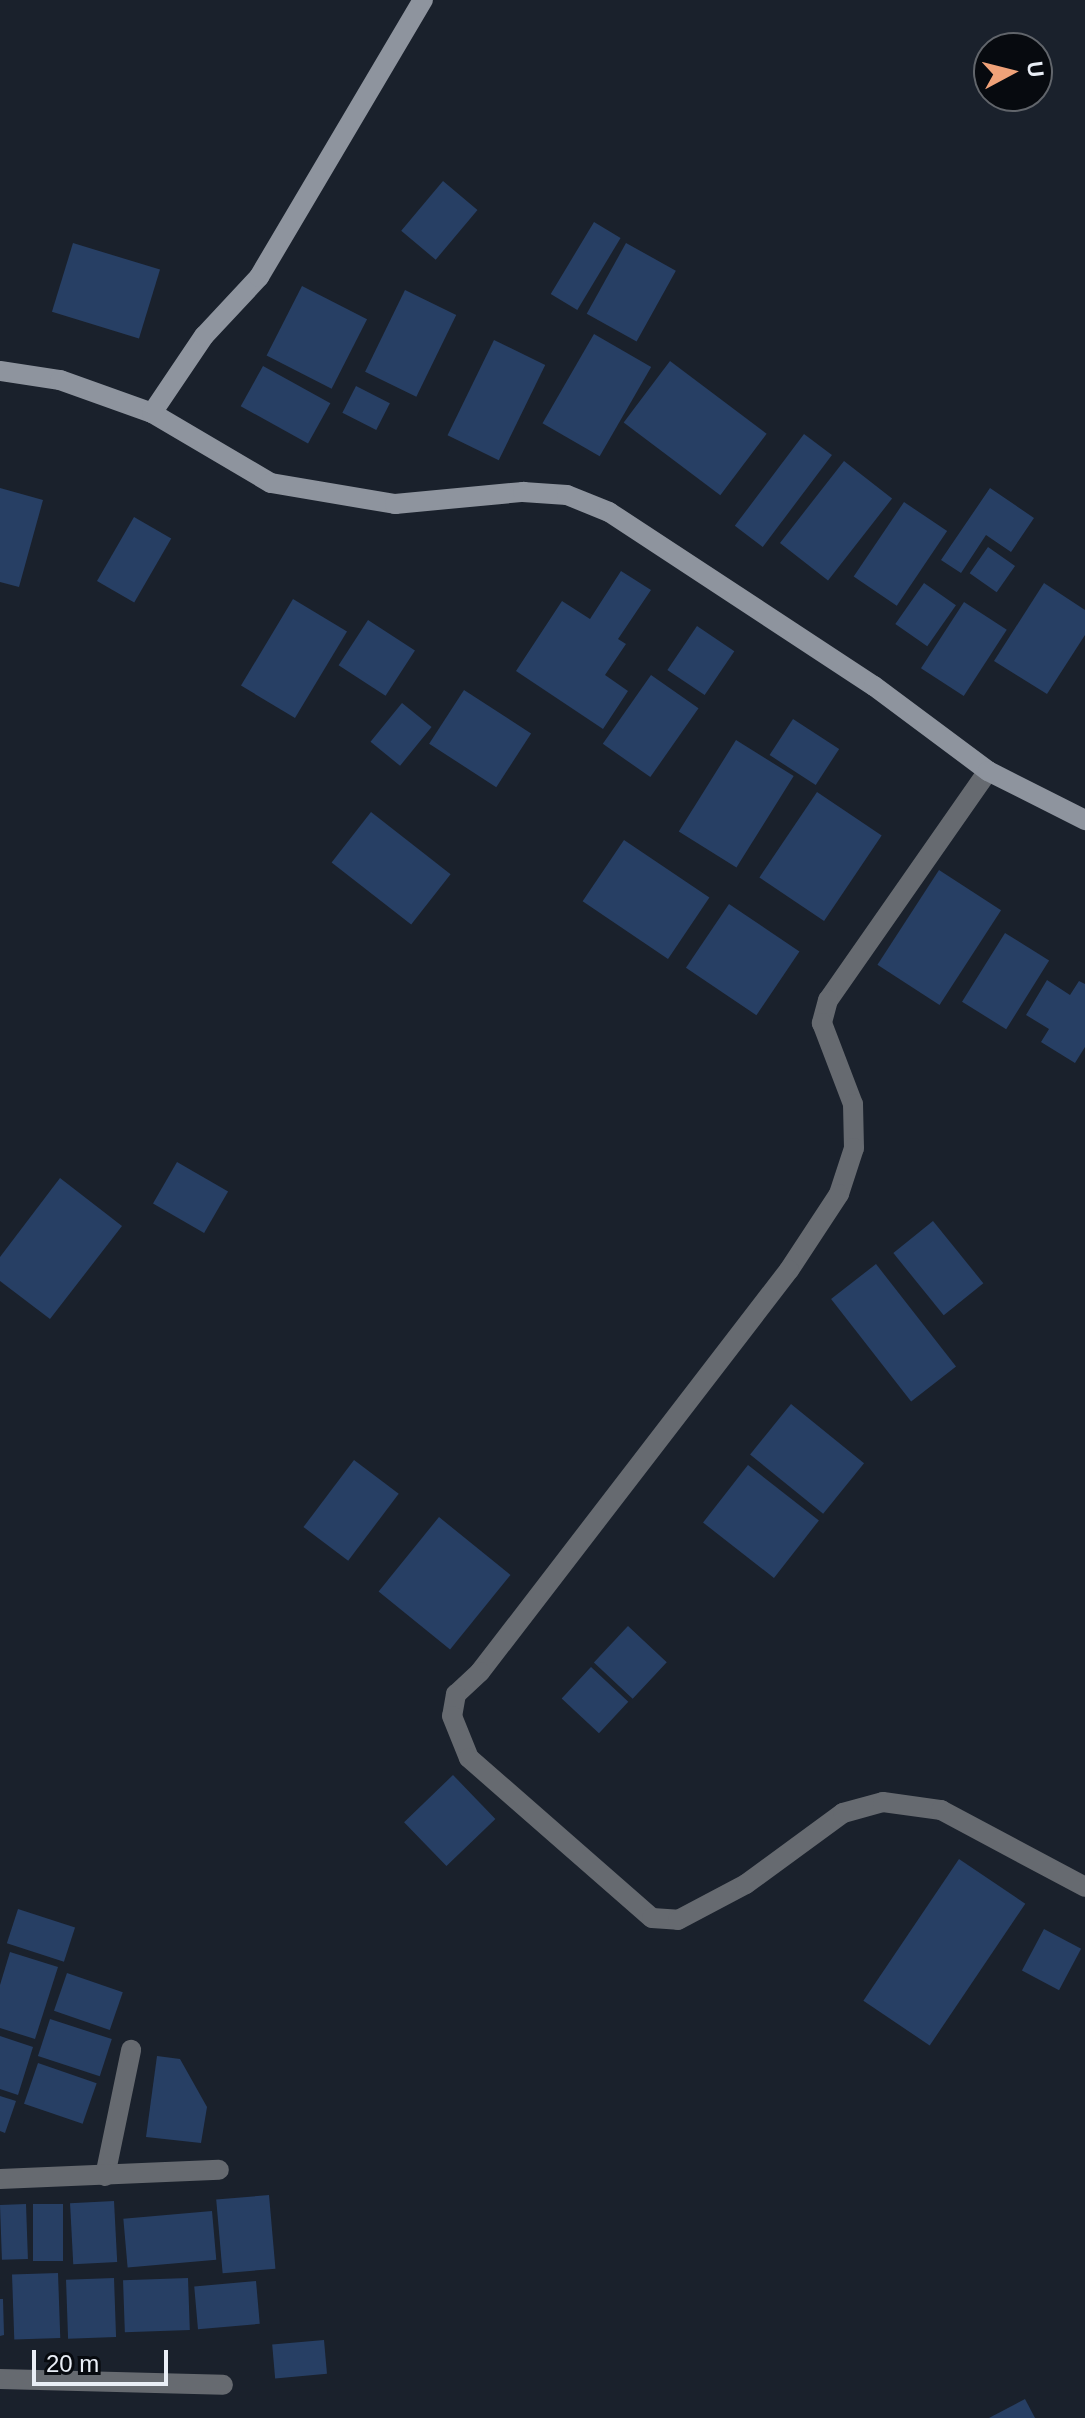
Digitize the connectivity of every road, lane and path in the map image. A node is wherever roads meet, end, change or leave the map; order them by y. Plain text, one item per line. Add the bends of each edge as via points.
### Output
1 (423, 0) edge
2 (0, 371) edge
3 (152, 413) junction
4 (988, 771) junction
5 (1085, 820) edge
6 (1085, 1887) edge
7 (131, 2050) dead end
8 (219, 2170) dead end
9 (105, 2176) junction
10 (0, 2179) edge
11 (0, 2379) edge
12 (223, 2385) dead end

1 - 3 street via 259,277 204,336
2 - 3 street via 60,380
3 - 4 street via 271,483 395,504 523,492 567,495 609,512 874,686
4 - 5 street
4 - 6 street via 828,1000 822,1023 853,1104 854,1148 839,1194 780,1283 480,1672 456,1694 452,1716 469,1758 652,1918 678,1920 746,1884 843,1813 883,1802 941,1810
7 - 9 street
8 - 9 street
9 - 10 street
11 - 12 street

